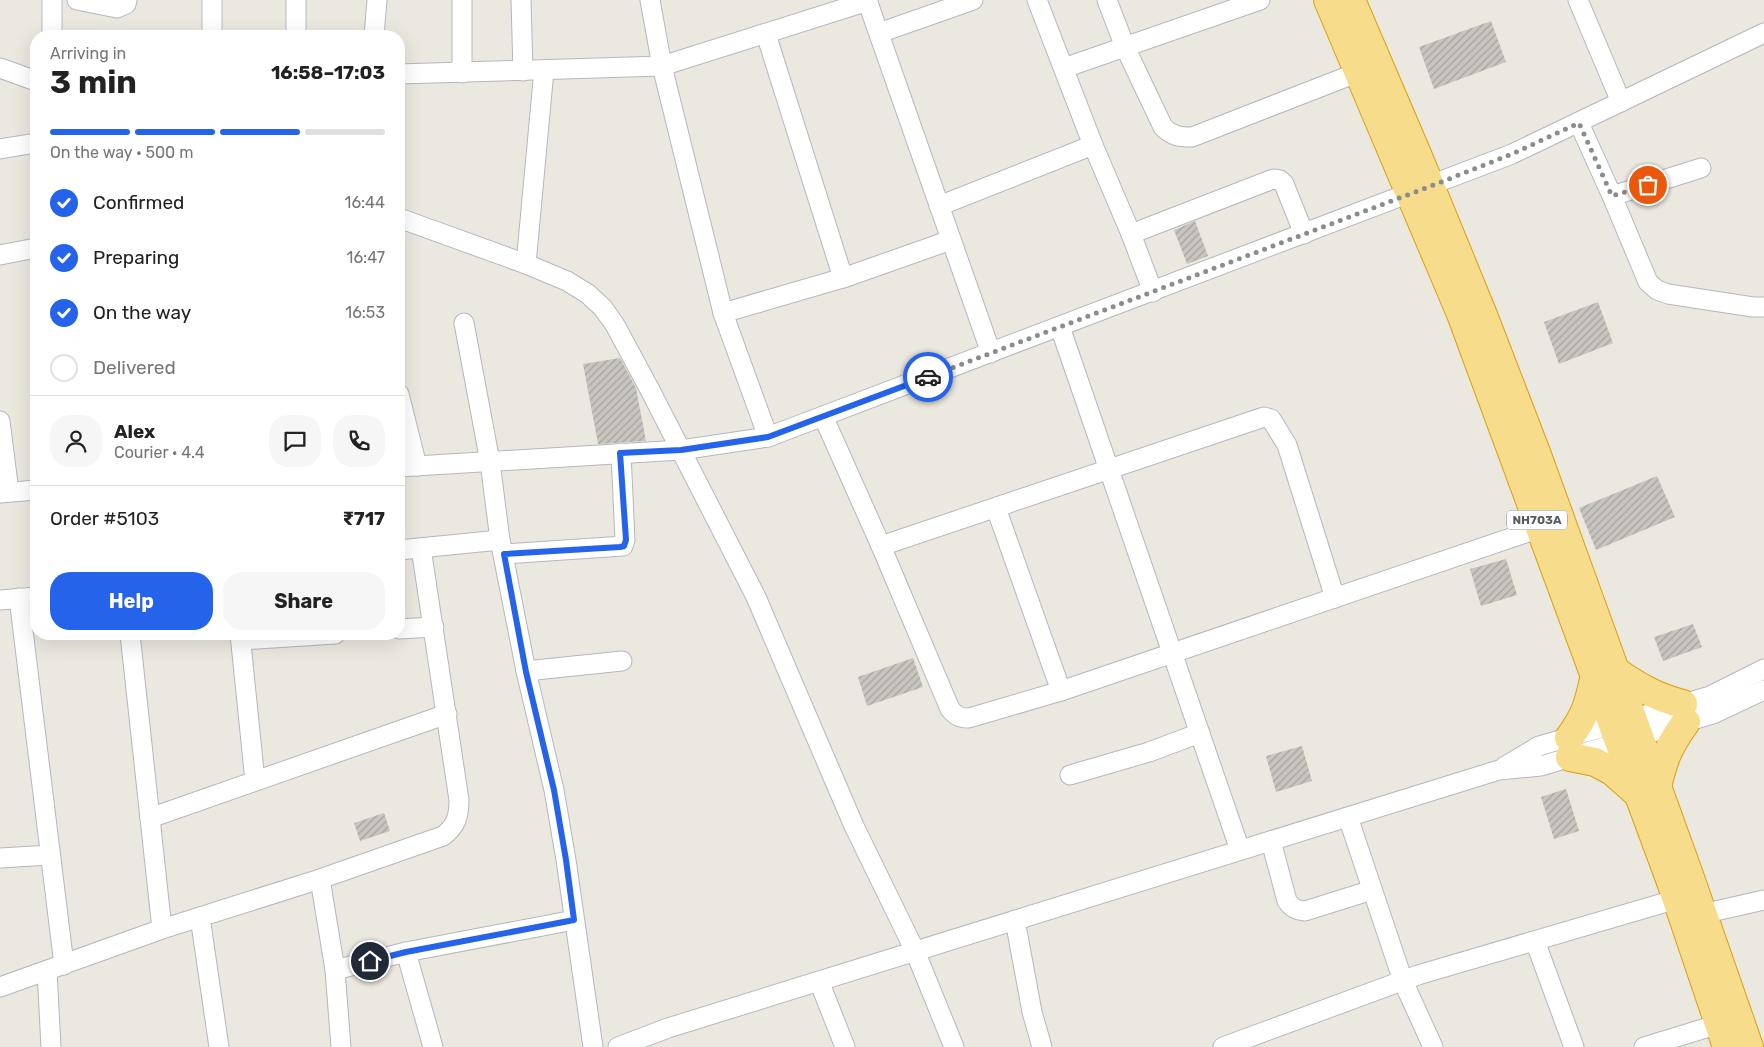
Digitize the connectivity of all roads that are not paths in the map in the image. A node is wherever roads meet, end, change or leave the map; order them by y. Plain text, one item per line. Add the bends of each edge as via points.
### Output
1 (52, 0) edge
2 (76, 0) edge
3 (127, 0) edge
4 (212, 0) edge
5 (296, 0) edge
6 (377, 0) edge
7 (462, 0) edge
8 (521, 0) edge
9 (650, 0) edge
10 (867, 0) edge
11 (973, 0) edge
12 (1037, 0) edge
13 (1107, 0) edge
14 (1260, 0) edge
15 (1328, 0) edge
16 (1351, 0) edge
17 (1578, 0) edge
18 (52, 30) edge
19 (212, 30) edge
20 (296, 30) edge
21 (374, 30) edge
22 (879, 33) junction
23 (1764, 33) edge
24 (766, 34) junction
25 (1125, 48) junction
26 (662, 66) junction
27 (0, 68) edge
28 (1064, 68) junction
29 (544, 70) junction
30 (523, 71) junction
31 (1359, 72) junction
32 (462, 73) junction
33 (405, 74) edge
34 (30, 79) edge
35 (1621, 102) junction
36 (1579, 123) junction
37 (30, 144) edge
38 (1093, 145) junction
39 (0, 149) edge
40 (1701, 168) dead end
41 (1420, 190) junction
42 (1612, 196) junction
43 (939, 206) junction
44 (405, 220) edge
45 (1131, 234) junction
46 (1304, 234) junction
47 (951, 240) junction
48 (30, 249) edge
49 (0, 255) edge
50 (526, 264) junction
51 (843, 278) junction
52 (1153, 292) junction
53 (1764, 307) edge
54 (723, 313) junction
55 (464, 323) dead end
56 (1060, 327) junction
57 (991, 353) junction
58 (823, 416) junction
59 (0, 421) edge
60 (768, 437) junction
61 (405, 443) edge
62 (681, 450) junction
63 (620, 453) junction
64 (490, 462) junction
65 (408, 467) edge
66 (1109, 469) junction
67 (30, 490) edge
68 (5, 492) edge
69 (996, 508) junction
70 (1540, 528) junction
71 (881, 546) junction
72 (502, 547) junction
73 (421, 548) junction
74 (405, 549) edge
75 (28, 598) edge
76 (1336, 598) junction
77 (0, 600) edge
78 (30, 621) edge
79 (434, 627) junction
80 (405, 629) edge
81 (32, 640) edge
82 (131, 640) edge
83 (240, 640) edge
84 (1172, 653) junction
85 (622, 661) dead end
86 (1764, 669) edge
87 (526, 672) junction
88 (1604, 672) junction
89 (1764, 690) edge
90 (1061, 692) junction
91 (1684, 713) junction
92 (447, 714) junction
93 (1626, 731) junction
94 (1200, 733) junction
95 (1569, 747) junction
96 (1070, 775) dead end
97 (255, 781) junction
98 (1648, 790) junction
99 (1348, 817) junction
100 (150, 818) junction
101 (1271, 841) junction
102 (1240, 850) junction
103 (50, 855) junction
104 (0, 858) edge
105 (320, 879) junction
106 (1372, 890) junction
107 (1677, 899) junction
108 (1764, 900) edge
109 (1702, 914) junction
110 (200, 917) junction
111 (574, 920) junction
112 (1015, 920) junction
113 (162, 929) junction
114 (1535, 941) junction
115 (915, 951) junction
116 (406, 952) junction
117 (55, 968) junction
118 (335, 970) junction
119 (819, 981) junction
120 (1403, 981) junction
121 (0, 987) edge
122 (1723, 1035) edge
123 (51, 1047) edge
124 (219, 1047) edge
125 (341, 1047) edge
126 (433, 1047) edge
127 (592, 1047) edge
128 (618, 1047) edge
129 (845, 1047) edge
130 (954, 1047) edge
131 (1042, 1047) edge
132 (1223, 1047) edge
133 (1433, 1047) edge
134 (1574, 1047) edge
135 (1644, 1047) edge
136 (1749, 1047) edge

1 - 18 street
2 - 3 street via 117,8
4 - 19 street
5 - 20 street
6 - 21 street
7 - 32 street
8 - 30 street
9 - 26 street
10 - 22 street
10 - 24 street
11 - 22 street
12 - 28 street
13 - 25 street
14 - 25 street
15 - 31 highway, NH703A
16 - 41 highway, NH703A
17 - 35 street
22 - 43 street
23 - 35 street
24 - 26 street
24 - 51 street
25 - 28 street
25 - 31 street via 1163,127 1179,137 1192,137
26 - 29 street
26 - 54 street
27 - 34 street
28 - 38 street
29 - 30 street
29 - 50 street
30 - 32 street
31 - 41 highway, NH703A
32 - 33 street
35 - 36 street
36 - 41 street via 1512,154
36 - 42 street
37 - 39 street
38 - 43 street
38 - 45 street
40 - 42 street
41 - 46 street
41 - 70 highway, NH703A via 1461,314
41 - 88 highway, NH703A via 1537,455
42 - 53 street via 1642,272 1657,290
43 - 47 street
44 - 50 street
45 - 46 street via 1273,179 1284,184
45 - 52 street
46 - 52 street
47 - 51 street
47 - 57 street
48 - 49 street
50 - 62 street via 588,294 602,308 624,342
51 - 54 street
52 - 56 street
54 - 60 street
55 - 64 street
56 - 57 street
56 - 66 street
57 - 58 street
58 - 60 street
58 - 71 street
59 - 68 street
60 - 62 street
61 - 65 street
62 - 63 street
62 - 115 street via 756,597 854,826
63 - 64 street
63 - 72 street via 624,546
64 - 65 street
64 - 72 street
66 - 69 street
66 - 76 street via 1264,417 1271,419 1286,445
66 - 84 street
67 - 68 street
69 - 71 street
69 - 90 street
70 - 76 street
70 - 88 highway, NH703A
71 - 90 street via 955,715 969,718
72 - 73 street
72 - 87 street
73 - 74 street
73 - 79 street
75 - 77 street
75 - 78 street
76 - 84 street
79 - 80 street
79 - 92 street
81 - 103 street
82 - 100 street
83 - 97 street
84 - 90 street
84 - 94 street
85 - 87 street
86 - 91 street
87 - 111 street via 554,790
88 - 91 highway via 1663,699
88 - 93 highway, NH703A
88 - 95 highway
89 - 91 street via 1713,714
91 - 93 street
91 - 98 highway
92 - 97 street
92 - 105 street via 459,800 459,815 451,830
93 - 95 street
93 - 98 highway, NH703A
94 - 96 street
94 - 102 street
95 - 98 highway
95 - 99 street via 1541,766 1499,770
97 - 100 street
98 - 107 highway, NH703A
98 - 109 highway, NH703A
99 - 101 street
99 - 106 street
100 - 113 street
101 - 102 street
101 - 106 street via 1291,907 1305,911
102 - 112 street
103 - 104 street
103 - 117 street
105 - 110 street
105 - 118 street
106 - 120 street
107 - 114 street
107 - 122 highway, NH703A
108 - 109 street
109 - 136 highway, NH703A
110 - 113 street
110 - 124 street
111 - 116 street
111 - 127 street
112 - 115 street
112 - 131 street via 1032,1012
113 - 117 street
114 - 120 street
114 - 134 street
115 - 119 street
115 - 130 street
116 - 118 street
116 - 126 street
117 - 121 street
117 - 123 street
118 - 125 street
119 - 128 street
119 - 129 street
120 - 132 street
120 - 133 street
122 - 135 street

